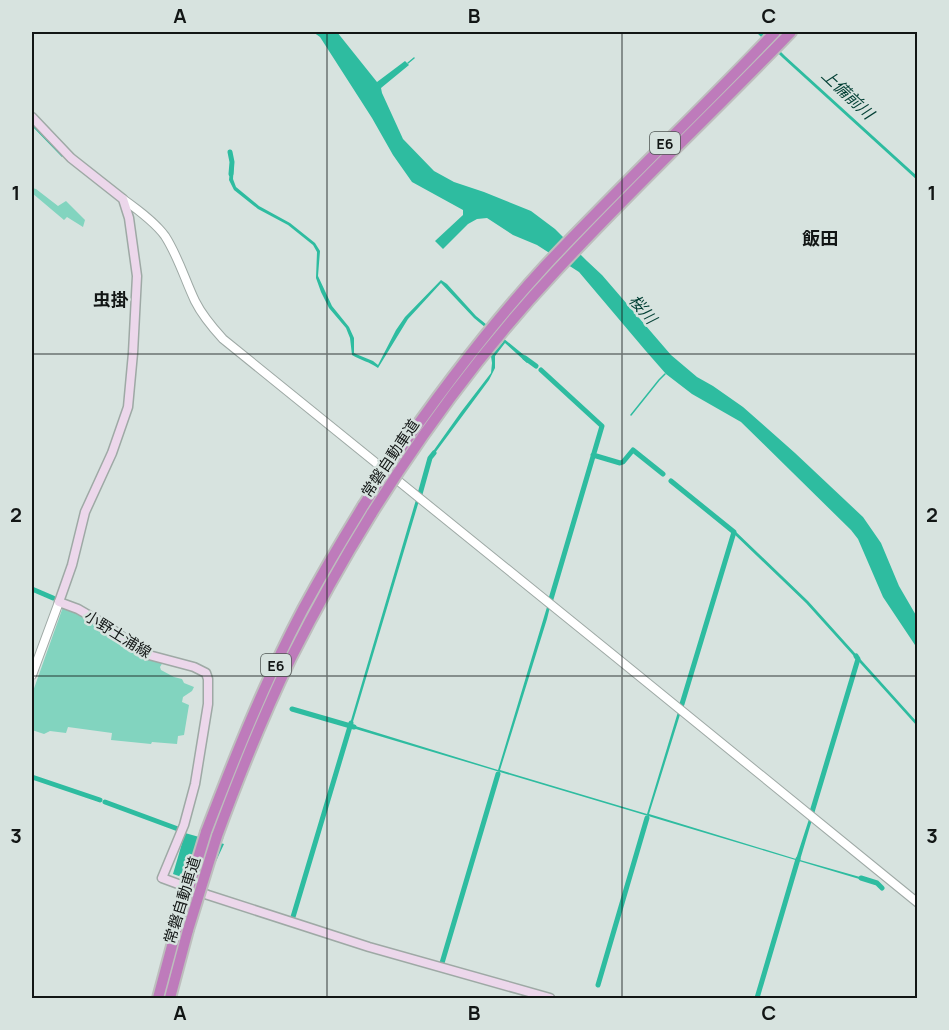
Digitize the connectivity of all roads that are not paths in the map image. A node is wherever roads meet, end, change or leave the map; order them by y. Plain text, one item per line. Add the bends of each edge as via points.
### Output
1 (775, 32) edge
2 (791, 32) edge
3 (748, 68) junction
4 (32, 117) edge
5 (123, 199) junction
6 (59, 602) junction
7 (32, 675) edge
8 (212, 834) junction
9 (918, 903) edge
10 (158, 999) edge
11 (170, 999) edge
12 (550, 999) edge

1 - 3 highway, 常磐自動車道 / E6
2 - 3 highway, 常磐自動車道 / E6
3 - 8 highway, 常磐自動車道 / E6, bridge via 536,277 392,471 367,509 290,660
4 - 5 main road via 71,158
5 - 6 main road via 137,276 128,406 85,512
5 - 9 street via 164,235 203,316 223,339
6 - 7 street
6 - 12 main road, 小野土浦線 via 109,627 145,654 206,673 208,704 195,784 183,828 162,878 369,947
8 - 10 highway, 常磐自動車道 / E6, bridge via 177,927
8 - 11 highway, 常磐自動車道 / E6, bridge

